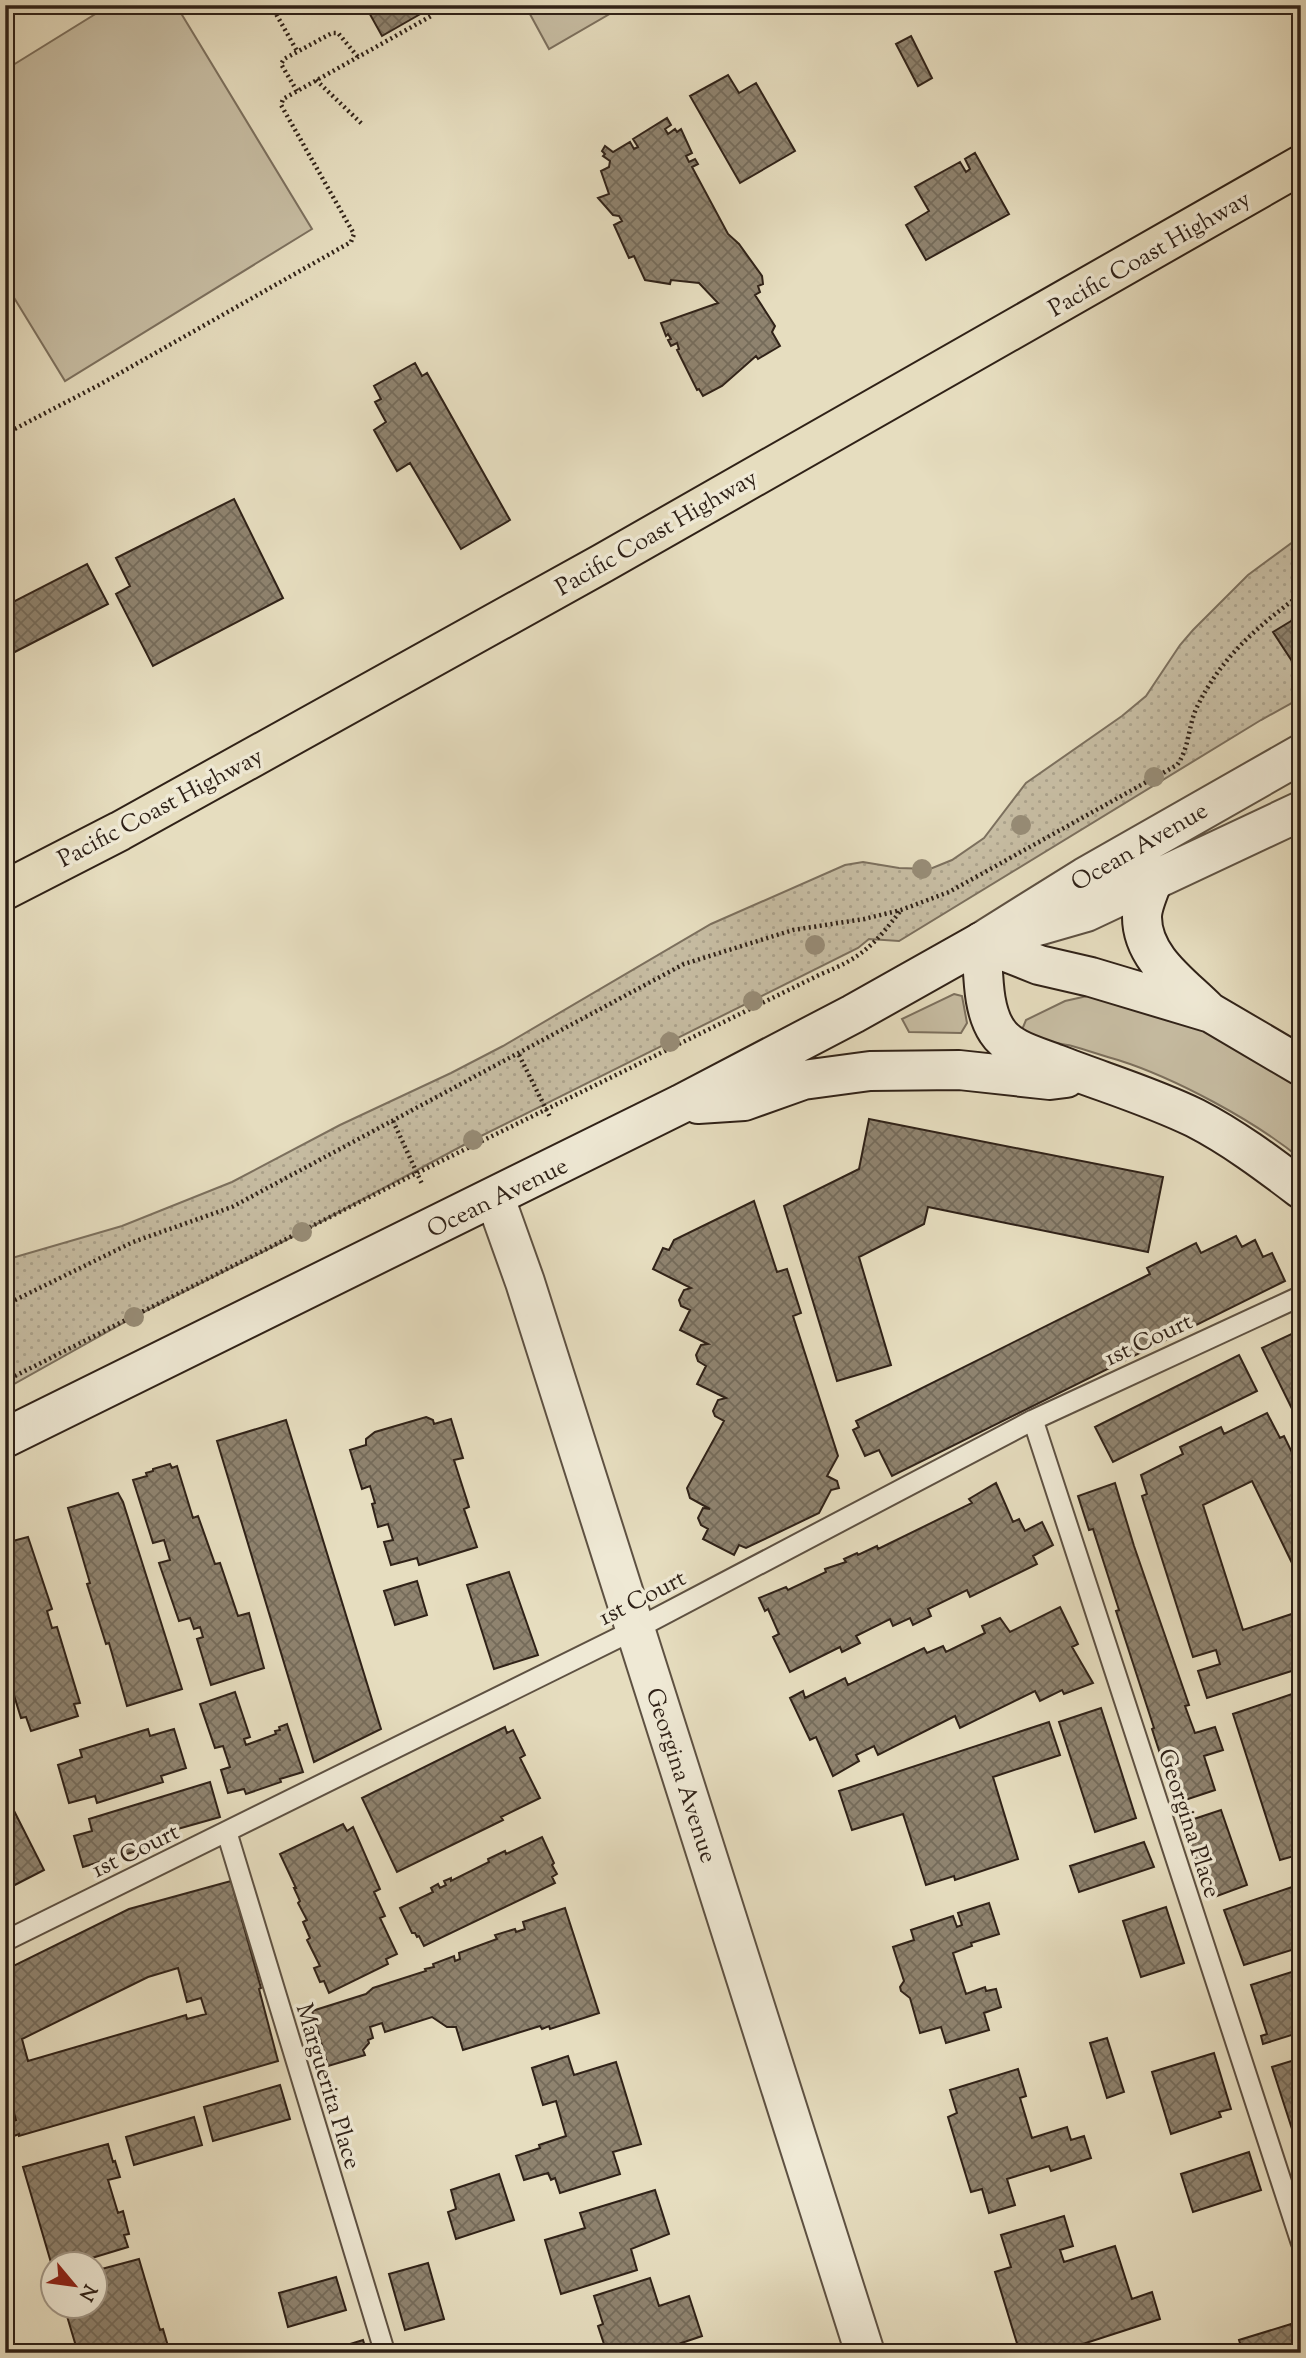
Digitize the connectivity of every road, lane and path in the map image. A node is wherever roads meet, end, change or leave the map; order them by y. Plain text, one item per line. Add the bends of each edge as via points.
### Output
1 (271, 5) edge
2 (433, 15) dead end
3 (297, 51) junction
4 (358, 57) junction
5 (316, 80) junction
6 (297, 91) junction
7 (362, 124) dead end
8 (1301, 165) edge
9 (5, 434) edge
10 (1301, 594) edge
11 (1301, 754) edge
12 (1301, 811) edge
13 (1153, 880) junction
14 (5, 890) edge
15 (901, 910) junction
16 (981, 942) junction
17 (1211, 1013) junction
18 (519, 1055) junction
19 (1301, 1066) edge
20 (1088, 1077) junction
21 (681, 1104) junction
22 (547, 1109) junction
23 (551, 1119) dead end
24 (393, 1121) junction
25 (417, 1173) junction
26 (422, 1184) dead end
27 (1301, 1189) edge
28 (495, 1198) junction
29 (1301, 1296) edge
30 (5, 1305) edge
31 (5, 1381) edge
32 (1033, 1420) junction
33 (5, 1438) edge
34 (636, 1629) junction
35 (227, 1833) junction
36 (5, 1941) edge
37 (1301, 2242) edge
38 (385, 2353) edge
39 (865, 2353) edge

1 - 3 path
2 - 4 path
3 - 4 path via 338,33
3 - 6 path via 281,64
4 - 5 path
5 - 6 path
5 - 7 path
6 - 9 path via 281,105 354,234 351,242
8 - 14 highway, Pacific Coast Highway via 603,563 132,825
10 - 15 path via 1231,654 1208,685 1177,765 949,892
11 - 16 main road, Ocean Avenue
12 - 13 main road, Ocean Avenue
13 - 16 main road, Ocean Avenue via 1086,912
13 - 17 main road via 1142,915 1145,940 1158,962
15 - 18 path via 793,930 684,964
15 - 22 path via 875,943 848,964
16 - 17 main road via 1039,965
16 - 20 main road via 986,1003 996,1030 1010,1044
16 - 21 main road, Ocean Avenue
17 - 19 main road
18 - 22 path
18 - 24 path
20 - 21 main road via 1050,1080 959,1070 870,1071 803,1080 744,1101
20 - 27 main road via 1195,1118
21 - 28 main road, Ocean Avenue
22 - 23 path
22 - 25 path
24 - 25 path
24 - 30 path via 232,1207 134,1242
25 - 26 path
25 - 31 path
28 - 33 main road, Ocean Avenue
28 - 34 main road, Georgina Avenue
29 - 32 lane, 1st Court
32 - 34 lane, 1st Court
32 - 37 lane, Georgina Place
34 - 35 lane, 1st Court
34 - 39 main road, Georgina Avenue
35 - 36 lane, 1st Court
35 - 38 lane, Marguerita Place

